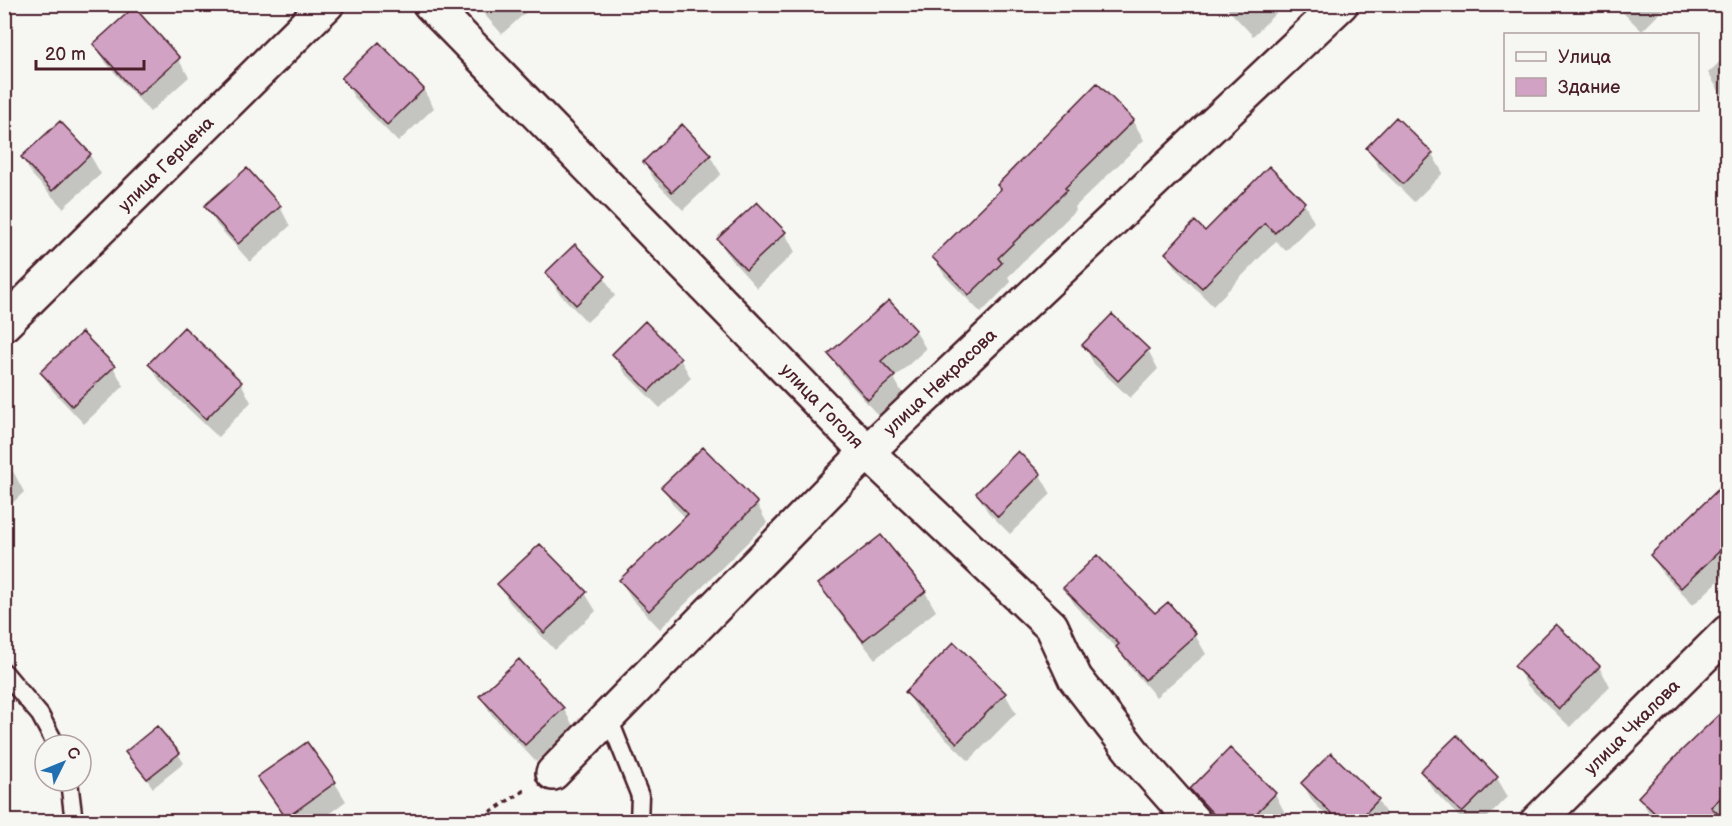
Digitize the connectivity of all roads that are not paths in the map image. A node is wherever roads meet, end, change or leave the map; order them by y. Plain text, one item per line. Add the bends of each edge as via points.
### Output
1 (327, 4) edge
2 (430, 4) edge
3 (1341, 4) edge
4 (4, 324) edge
5 (867, 452) junction
6 (1728, 632) edge
7 (4, 672) edge
8 (608, 716) junction
9 (50, 733) edge
10 (554, 773) road end
11 (70, 793) edge
12 (74, 822) edge
13 (639, 822) edge
14 (1194, 822) edge
15 (1537, 822) edge

1 - 4 street, улица Герцена
2 - 5 street, улица Гоголя
3 - 5 street, улица Некрасова
5 - 8 street, улица Некрасова
5 - 14 street, улица Гоголя via 1051,626 1075,678 1138,759
6 - 15 street, улица Чкалова
7 - 9 lane via 40,715
8 - 10 street, улица Некрасова
8 - 13 lane via 640,796
11 - 12 lane

